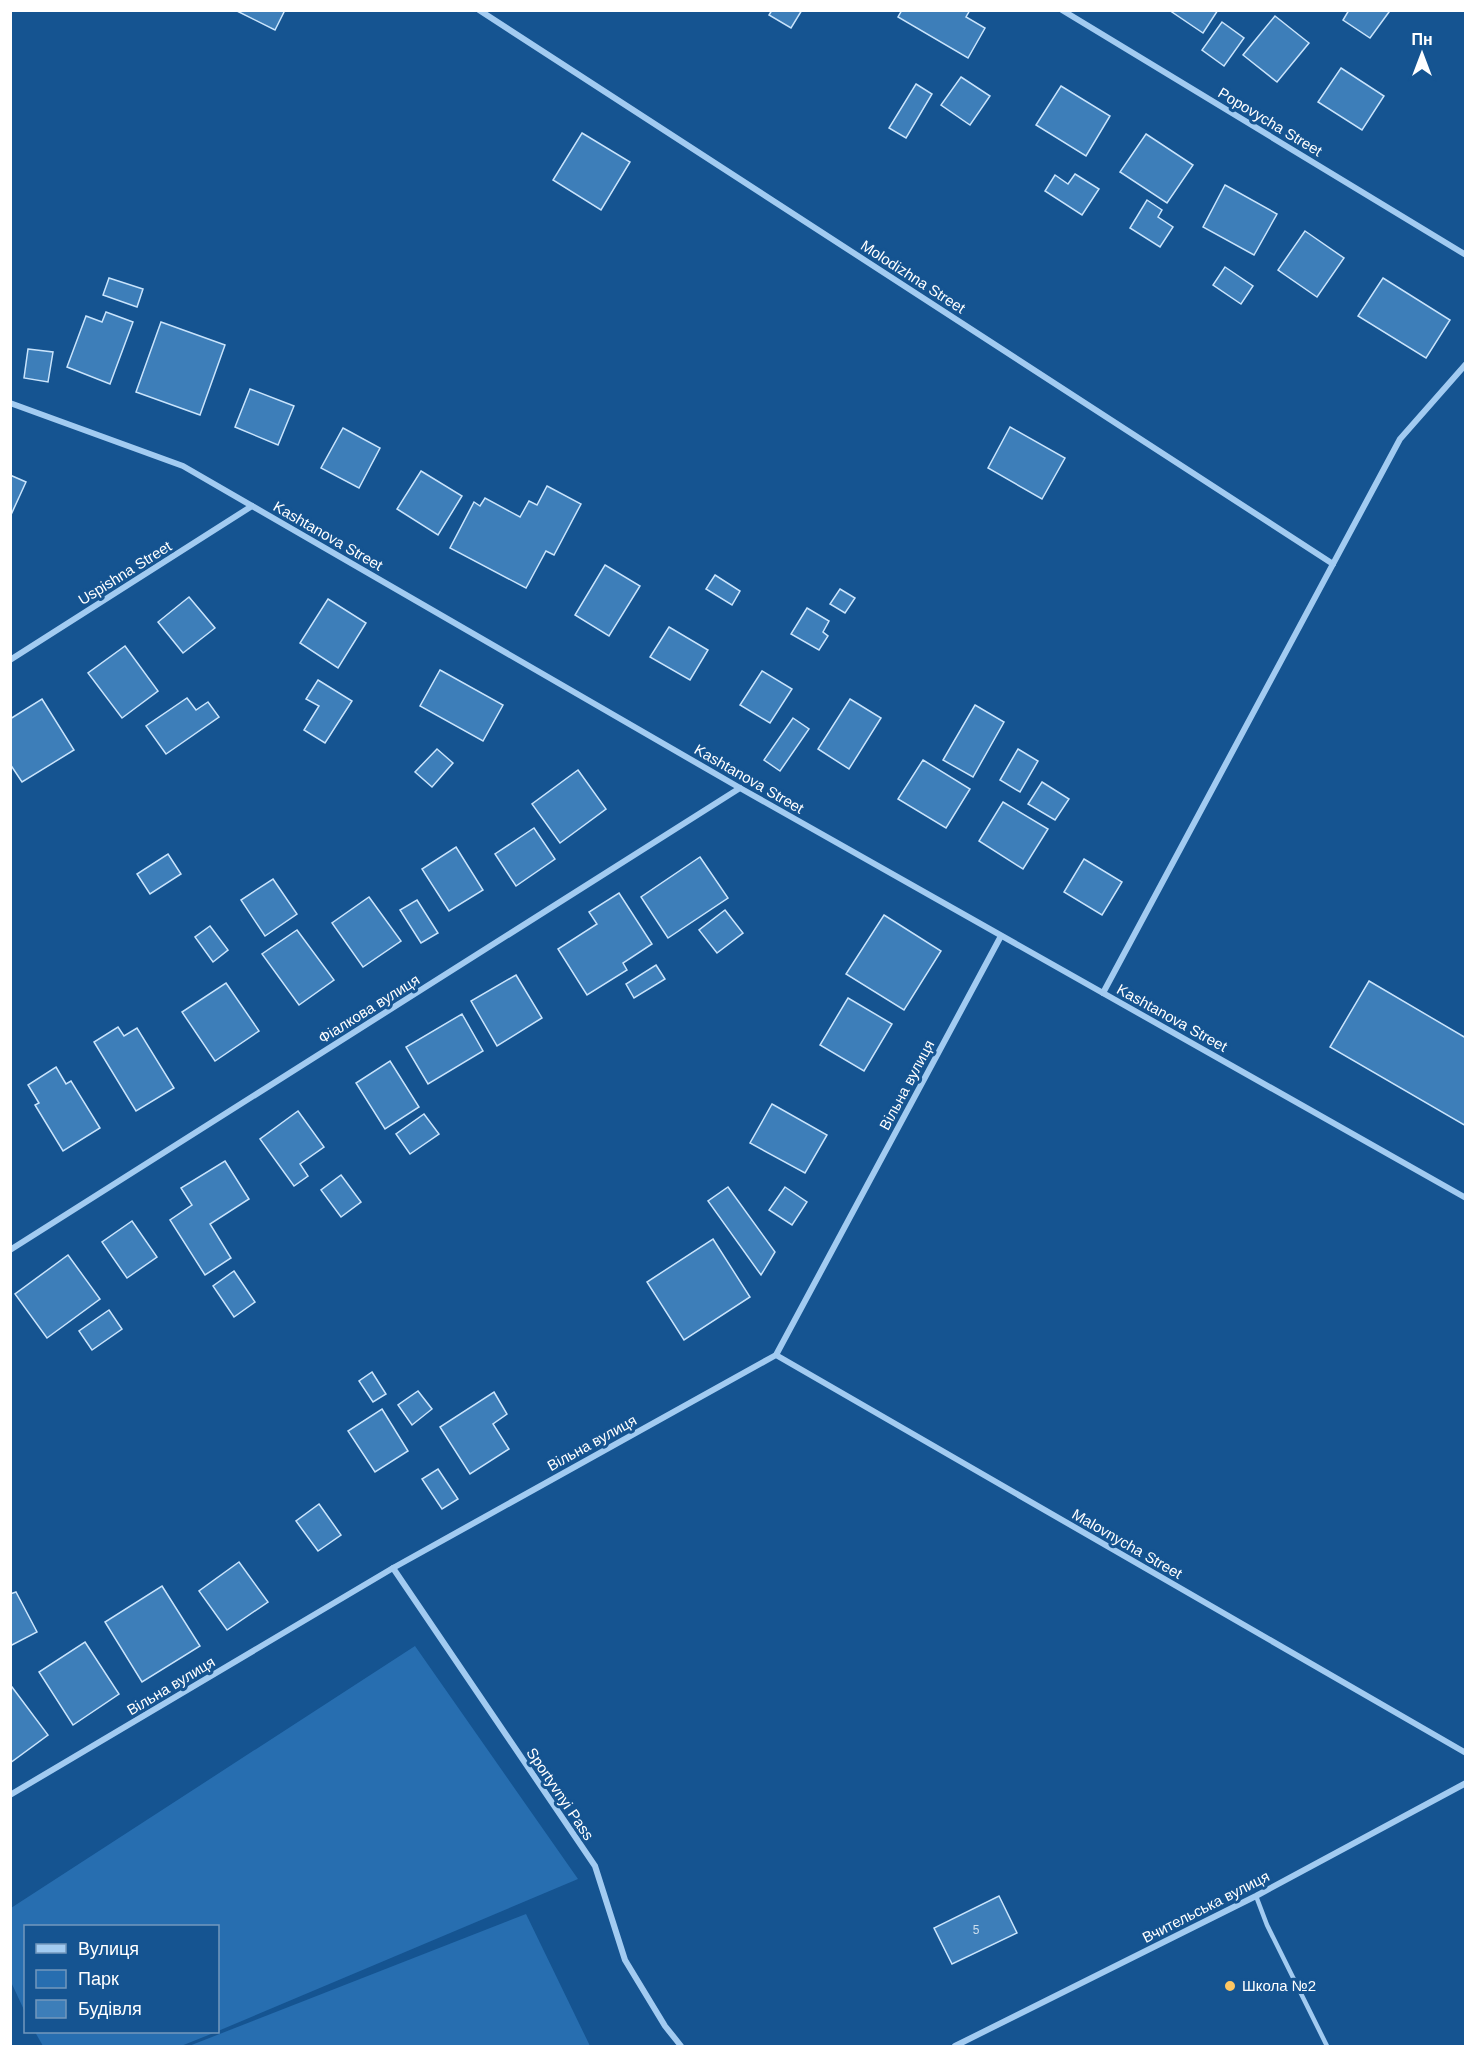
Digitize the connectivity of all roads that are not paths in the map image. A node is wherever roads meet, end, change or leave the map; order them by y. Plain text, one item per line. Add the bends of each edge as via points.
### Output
1 (479, 10) edge
2 (1062, 10) edge
3 (1466, 255) edge
4 (1466, 364) edge
5 (10, 403) edge
6 (252, 506) junction
7 (1333, 564) junction
8 (10, 660) edge
9 (740, 788) junction
10 (1001, 936) junction
11 (1103, 993) junction
12 (1466, 1198) edge
13 (10, 1250) edge
14 (776, 1355) junction
15 (393, 1568) junction
16 (1466, 1753) edge
17 (1466, 1783) edge
18 (10, 1795) edge
19 (1256, 1896) junction
20 (681, 2046) edge
21 (955, 2046) edge
22 (1327, 2046) edge

1 - 7 street, Molodizhna Street
2 - 3 street, Popovycha Street
4 - 7 street via 1400,439
5 - 6 street, Kashtanova Street via 183,466
6 - 8 street, Uspishna Street
6 - 9 street, Kashtanova Street
7 - 11 street
9 - 10 street, Kashtanova Street
9 - 13 street, Фіалкова вулиця
10 - 11 street, Kashtanova Street
10 - 14 street, Вільна вулиця
11 - 12 street, Kashtanova Street
14 - 15 street, Вільна вулиця
14 - 16 street, Malovnycha Street
15 - 18 street, Вільна вулиця
15 - 20 street, Sportyvnyi Pass via 595,1866 626,1960
17 - 19 street, Вчительська вулиця
19 - 21 street, Вчительська вулиця
19 - 22 lane

